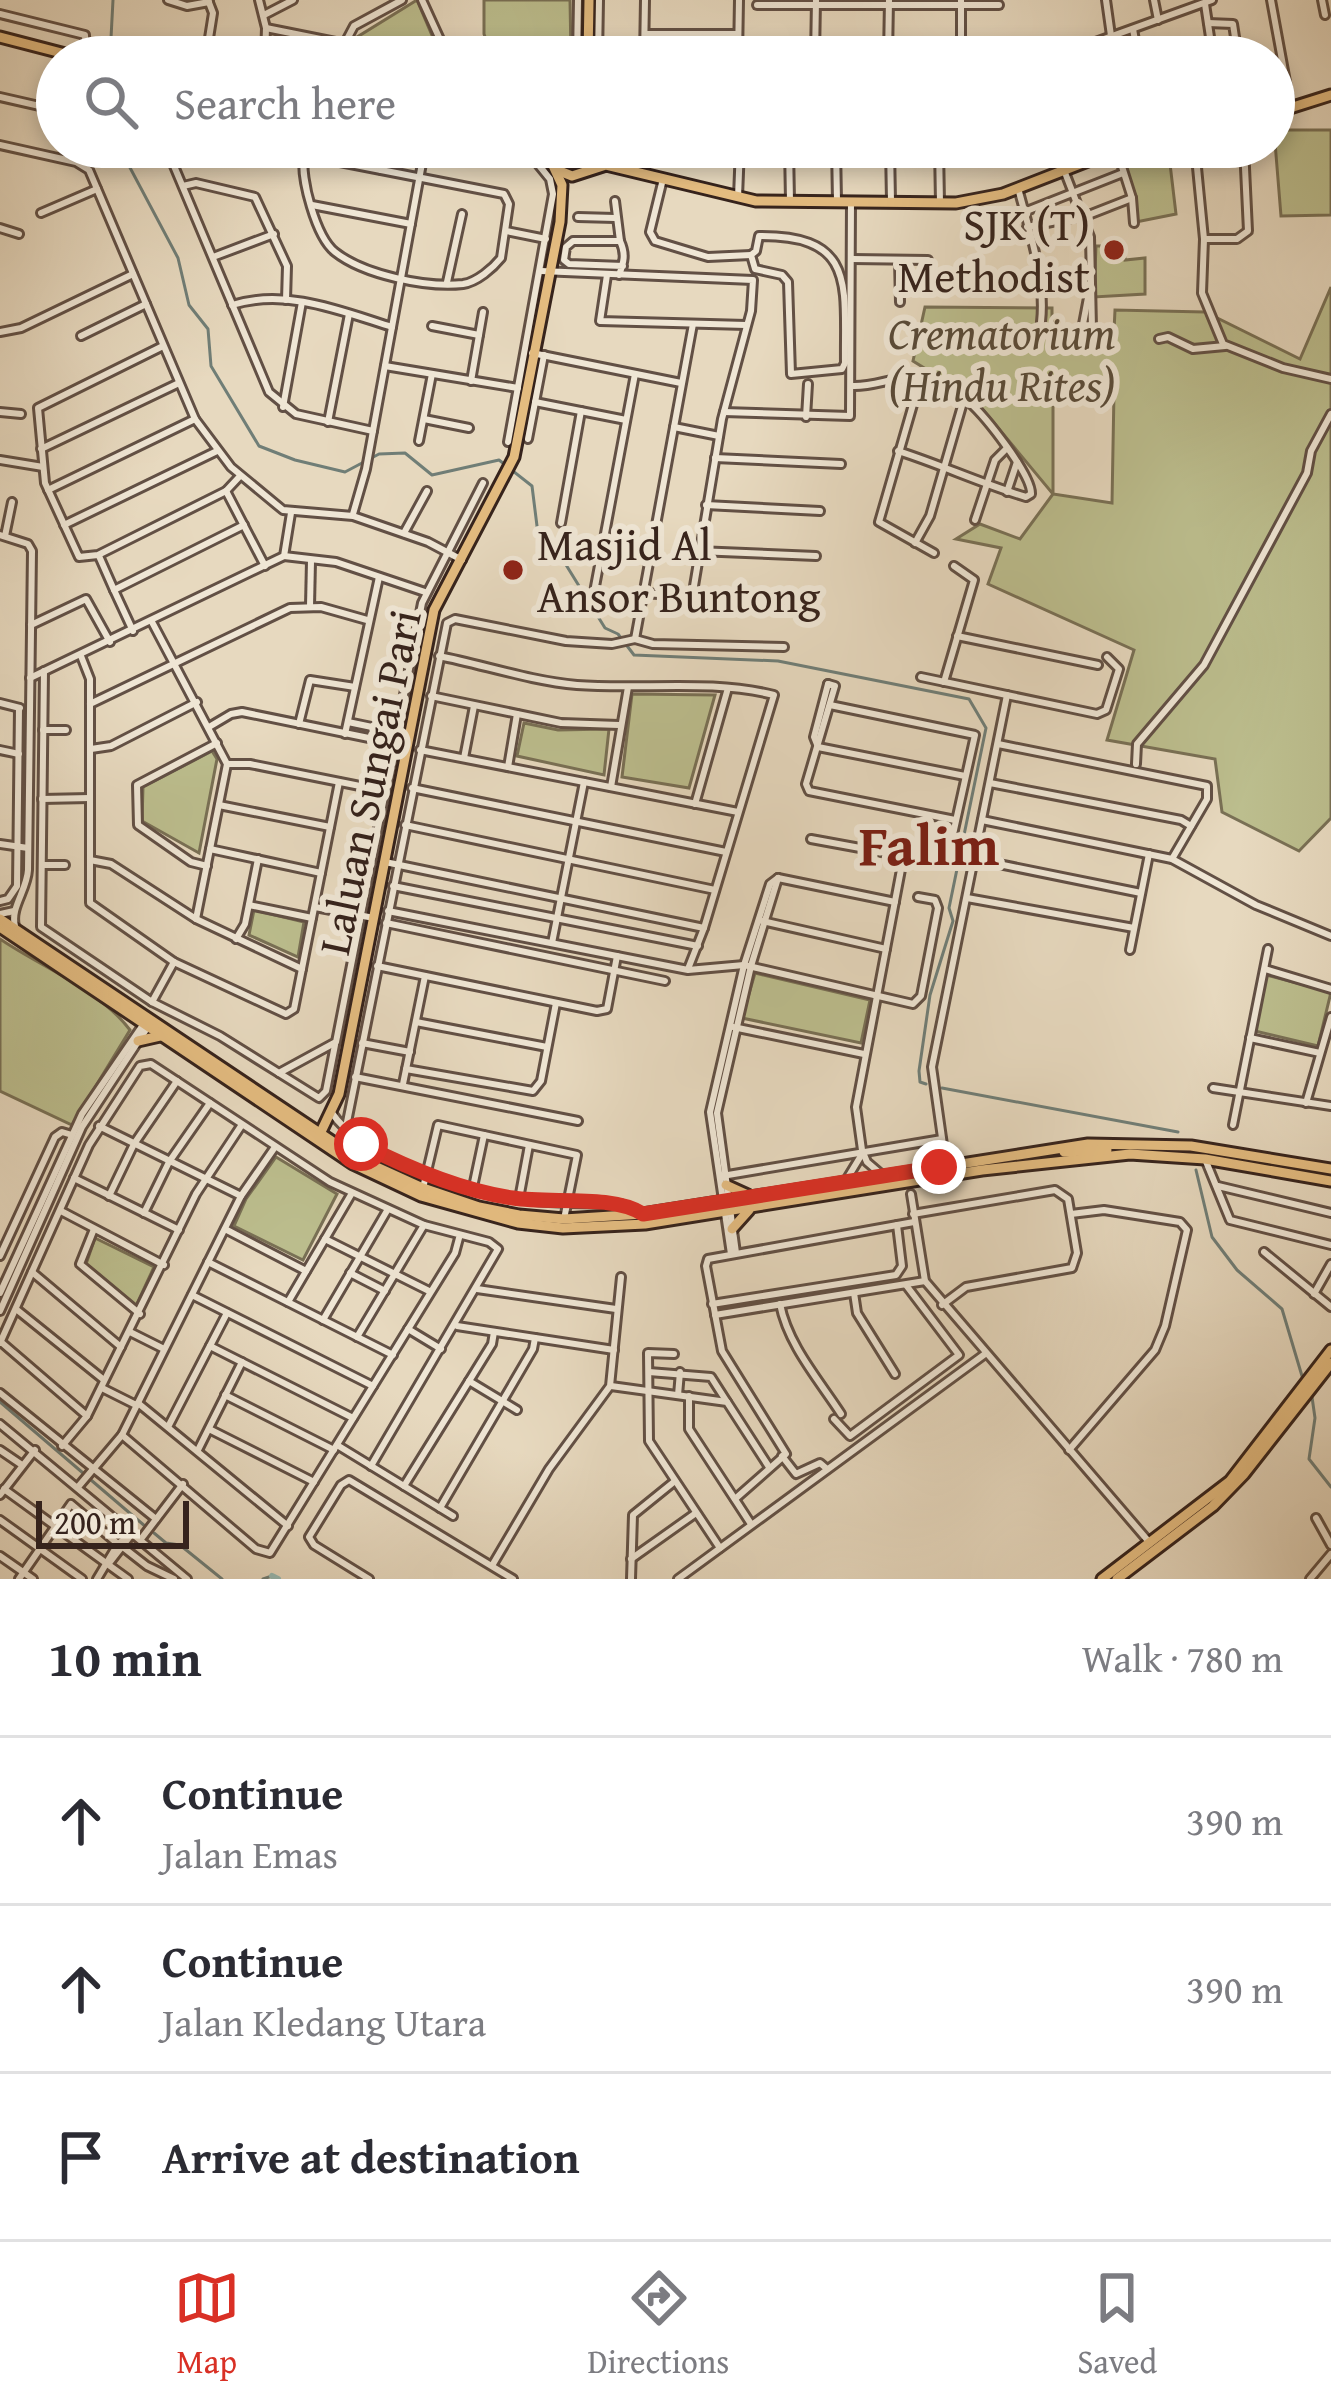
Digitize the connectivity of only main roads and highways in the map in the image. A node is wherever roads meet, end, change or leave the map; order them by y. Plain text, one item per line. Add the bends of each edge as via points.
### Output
1 (589, 0) edge
2 (588, 36) edge
3 (0, 37) edge
4 (36, 46) edge
5 (1331, 97) edge
6 (1295, 109) edge
7 (555, 168) edge
8 (560, 168) edge
9 (587, 168) edge
10 (597, 168) edge
11 (618, 168) edge
12 (631, 168) edge
13 (1069, 168) edge
14 (583, 173) junction
15 (663, 179) junction
16 (560, 222) junction
17 (0, 920) edge
18 (123, 1012) junction
19 (147, 1023) junction
20 (160, 1036) junction
21 (318, 1138) junction
22 (1154, 1155) junction
23 (1329, 1167) edge
24 (938, 1172) junction
25 (886, 1181) junction
26 (1331, 1181) edge
27 (910, 1188) junction
28 (753, 1202) junction
29 (705, 1210) junction
30 (1331, 1350) edge
31 (1331, 1363) edge
32 (1116, 1577) edge

1 - 2 main road
3 - 4 main road
5 - 6 main road
7 - 16 main road, Laluan Sungai Pari
8 - 14 main road
9 - 14 main road
10 - 14 main road
11 - 15 main road
12 - 15 main road
13 - 15 main road via 983,200 940,203 738,198
14 - 16 main road
16 - 21 main road, Laluan Sungai Pari via 514,458 434,610 380,921 332,1113
17 - 18 main road
17 - 19 main road
18 - 19 main road
18 - 20 main road via 136,1039
19 - 20 main road
19 - 21 main road
20 - 21 main road
21 - 29 main road via 479,1207 564,1219
21 - 29 main road via 392,1185 518,1223 609,1227
22 - 24 main road
22 - 26 main road
22 - 27 main road via 1064,1152
23 - 24 main road via 1148,1143 1063,1146
24 - 25 main road
24 - 27 main road
25 - 27 main road
25 - 28 main road
25 - 28 main road
28 - 29 main road
28 - 29 main road via 730,1229
28 - 29 main road via 722,1181
30 - 32 main road via 1230,1480
31 - 32 main road via 1213,1506

